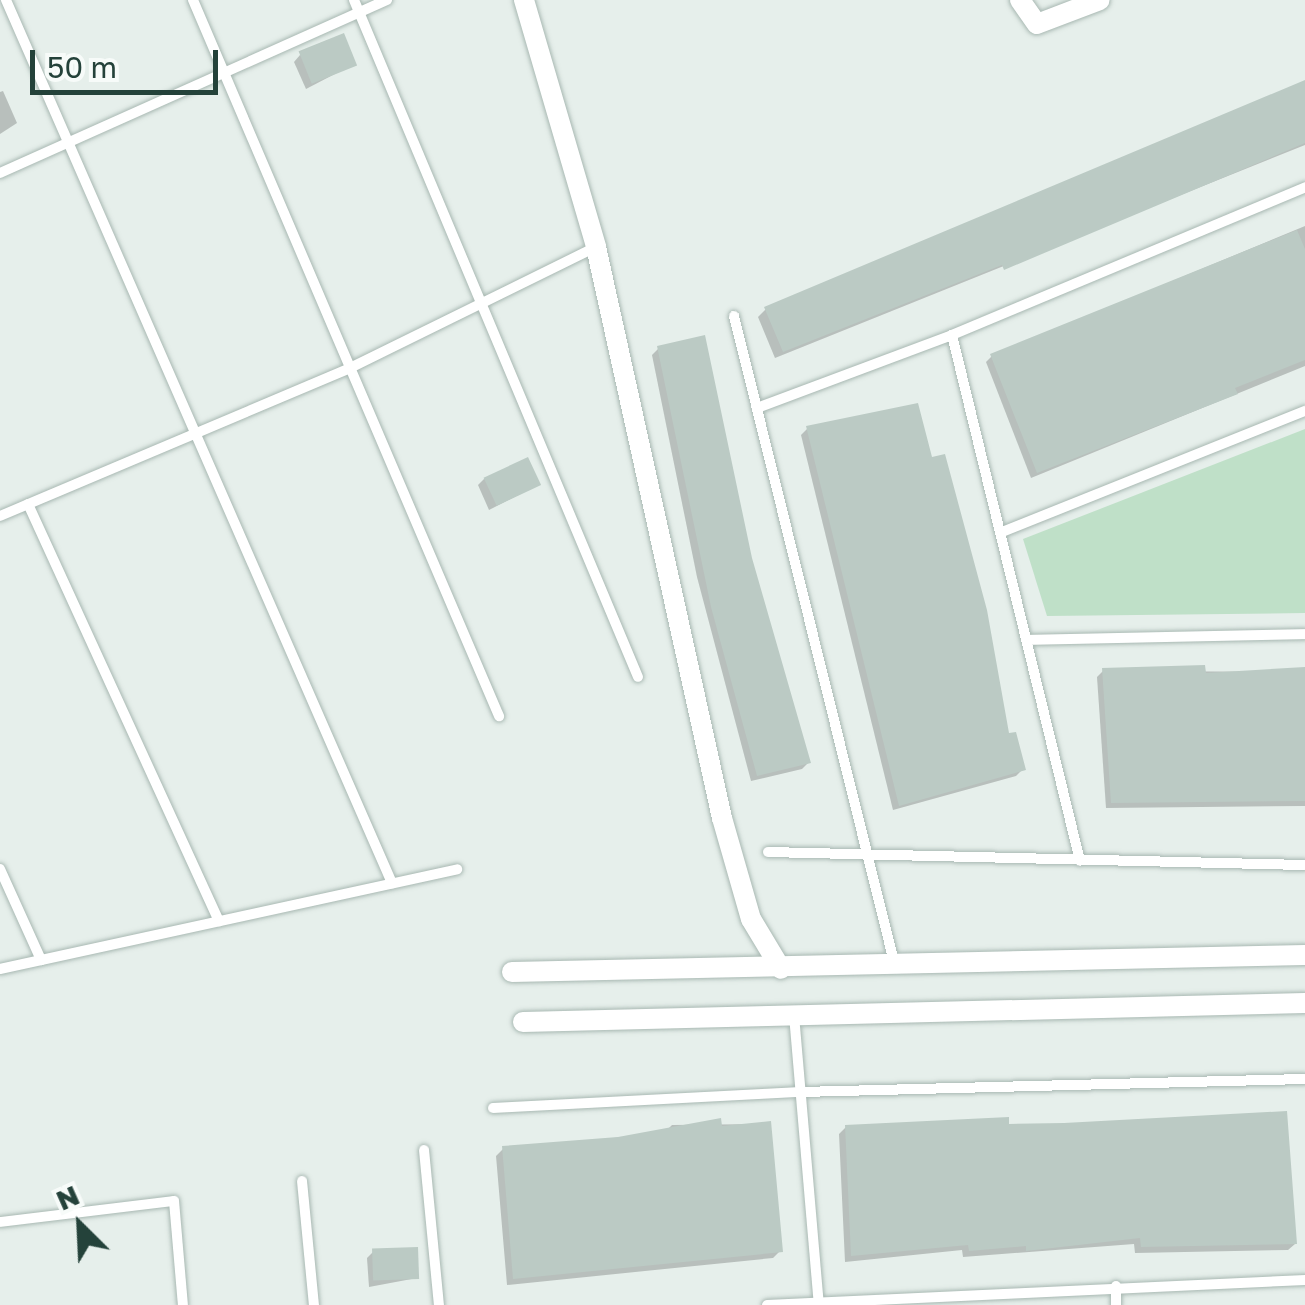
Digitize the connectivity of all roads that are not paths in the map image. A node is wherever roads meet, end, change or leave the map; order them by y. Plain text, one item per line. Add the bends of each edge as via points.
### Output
1 (6, 0) edge
2 (193, 0) edge
3 (354, 0) edge
4 (387, 0) edge
5 (524, 0) edge
6 (1020, 0) edge
7 (1100, 0) edge
8 (360, 14) junction
9 (225, 74) junction
10 (68, 143) junction
11 (0, 173) edge
12 (1305, 186) edge
13 (596, 248) junction
14 (482, 300) junction
15 (734, 316) dead end
16 (952, 335) junction
17 (350, 368) junction
18 (756, 408) junction
19 (1305, 411) edge
20 (195, 433) junction
21 (28, 504) junction
22 (0, 516) edge
23 (1002, 532) junction
24 (1305, 634) edge
25 (1028, 640) junction
26 (638, 678) dead end
27 (499, 716) dead end
28 (768, 852) dead end
29 (869, 852) junction
30 (1080, 861) junction
31 (1305, 864) edge
32 (0, 869) edge
33 (457, 869) dead end
34 (392, 883) junction
35 (220, 921) junction
36 (1305, 955) edge
37 (41, 960) junction
38 (895, 966) junction
39 (0, 969) edge
40 (781, 969) junction
41 (512, 972) dead end
42 (1305, 1003) edge
43 (794, 1016) junction
44 (523, 1022) dead end
45 (1305, 1078) edge
46 (801, 1092) junction
47 (493, 1108) dead end
48 (424, 1150) dead end
49 (302, 1181) dead end
50 (0, 1222) edge
51 (1305, 1280) edge
52 (1116, 1286) junction
53 (819, 1303) edge
54 (184, 1305) edge
55 (314, 1305) edge
56 (439, 1305) edge
57 (766, 1305) edge
58 (1116, 1305) edge

1 - 10 lane
2 - 9 lane
3 - 8 lane
4 - 8 lane
5 - 13 street
6 - 7 street via 1037,24
8 - 9 lane
8 - 14 lane
9 - 10 lane
9 - 17 lane
10 - 11 lane
10 - 20 lane
12 - 16 lane
13 - 14 lane
13 - 40 street via 722,818 751,919
14 - 17 lane
14 - 26 lane
15 - 18 lane
16 - 18 lane
16 - 23 lane
17 - 20 lane
17 - 27 lane
18 - 29 lane
19 - 23 lane
20 - 21 lane
20 - 34 lane
21 - 22 lane
21 - 35 lane
23 - 25 lane
24 - 25 lane
25 - 30 lane
28 - 29 lane
29 - 30 lane
29 - 38 lane
30 - 31 lane
32 - 37 lane
33 - 34 lane
34 - 35 lane
35 - 37 lane
36 - 38 street
37 - 39 lane
38 - 40 street
40 - 41 street
42 - 43 street
43 - 44 street
43 - 46 lane
45 - 46 lane
46 - 47 lane
46 - 53 lane
48 - 56 lane
49 - 55 lane
50 - 54 lane via 174,1200
51 - 52 lane
52 - 53 lane
52 - 58 lane
53 - 57 lane

